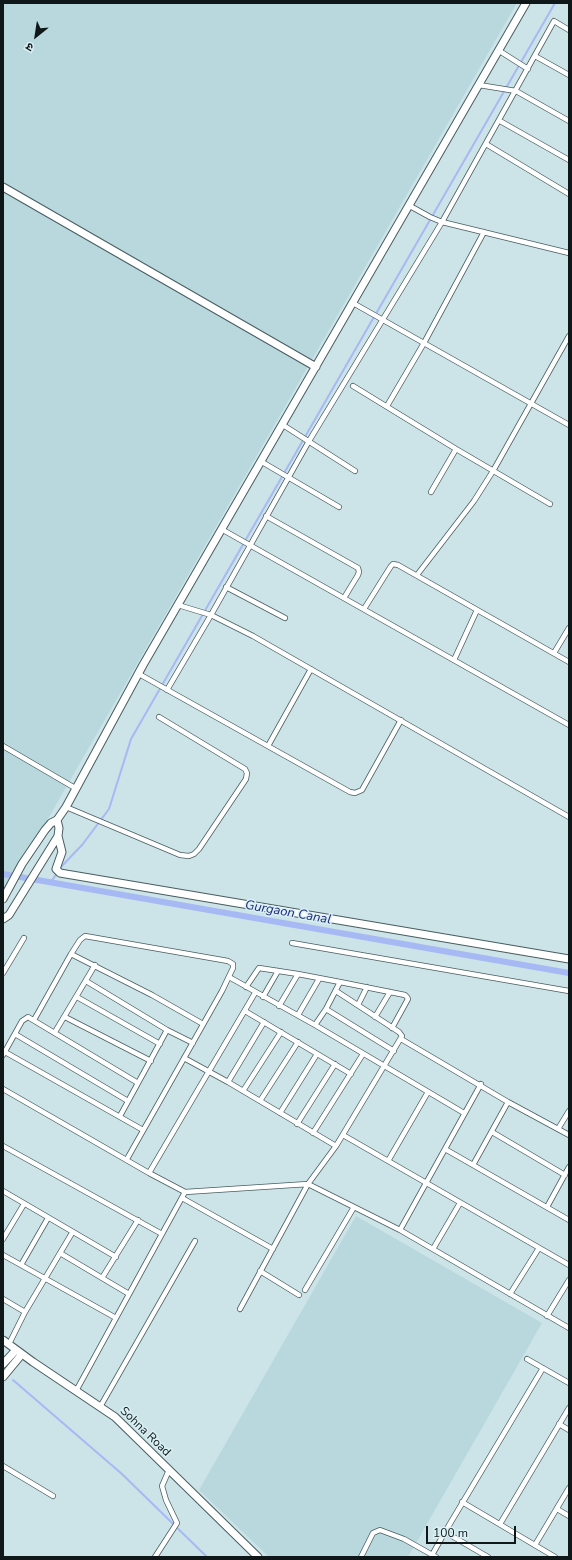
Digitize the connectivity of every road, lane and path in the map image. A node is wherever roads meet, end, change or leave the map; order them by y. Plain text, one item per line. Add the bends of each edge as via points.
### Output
1 (526, 3) edge
2 (569, 30) edge
3 (498, 50) junction
4 (535, 56) junction
5 (528, 69) junction
6 (569, 75) edge
7 (479, 85) junction
8 (516, 91) junction
9 (500, 120) junction
10 (569, 120) edge
11 (486, 144) junction
12 (569, 160) edge
13 (3, 187) edge
14 (569, 194) edge
15 (410, 206) junction
16 (442, 222) junction
17 (484, 232) junction
18 (569, 253) edge
19 (353, 303) junction
20 (382, 321) junction
21 (569, 336) edge
22 (424, 343) junction
23 (316, 367) junction
24 (353, 386) dead end
25 (532, 403) junction
26 (387, 406) junction
27 (283, 425) junction
28 (569, 425) edge
29 (306, 439) junction
30 (456, 449) junction
31 (262, 462) junction
32 (355, 471) dead end
33 (493, 471) junction
34 (285, 475) junction
35 (430, 492) dead end
36 (550, 504) dead end
37 (339, 507) dead end
38 (266, 516) junction
39 (222, 530) junction
40 (248, 544) junction
41 (417, 575) junction
42 (226, 586) junction
43 (344, 598) junction
44 (178, 606) junction
45 (364, 609) junction
46 (477, 610) junction
47 (209, 614) junction
48 (285, 618) dead end
49 (569, 628) edge
50 (554, 653) junction
51 (454, 660) junction
52 (569, 662) edge
53 (311, 669) junction
54 (138, 674) junction
55 (165, 688) junction
56 (159, 717) dead end
57 (401, 720) junction
58 (569, 725) edge
59 (3, 746) edge
60 (268, 746) junction
61 (75, 788) junction
62 (66, 807) junction
63 (569, 817) edge
64 (57, 820) junction
65 (58, 836) junction
66 (3, 899) edge
67 (3, 920) edge
68 (24, 938) dead end
69 (292, 944) dead end
70 (71, 954) junction
71 (569, 959) edge
72 (95, 965) junction
73 (278, 971) junction
74 (3, 973) edge
75 (298, 974) junction
76 (229, 977) junction
77 (319, 978) junction
78 (86, 981) junction
79 (340, 982) junction
80 (246, 987) junction
81 (367, 987) junction
82 (336, 991) junction
83 (569, 991) edge
84 (390, 992) junction
85 (255, 993) junction
86 (77, 997) junction
87 (263, 997) junction
88 (279, 1006) junction
89 (358, 1006) junction
90 (326, 1009) junction
91 (245, 1011) junction
92 (298, 1015) junction
93 (65, 1017) junction
94 (375, 1017) junction
95 (34, 1020) junction
96 (264, 1022) junction
97 (203, 1024) junction
98 (315, 1025) junction
99 (392, 1028) junction
100 (168, 1030) junction
101 (55, 1032) junction
102 (281, 1032) junction
103 (15, 1034) junction
104 (401, 1039) junction
105 (298, 1042) junction
106 (193, 1043) junction
107 (160, 1044) junction
108 (394, 1051) junction
109 (4, 1054) edge
110 (317, 1054) junction
111 (363, 1054) junction
112 (184, 1058) junction
113 (151, 1061) junction
114 (335, 1064) junction
115 (384, 1067) junction
116 (210, 1072) junction
117 (351, 1074) junction
118 (228, 1082) junction
119 (138, 1083) junction
120 (481, 1084) junction
121 (3, 1089) edge
122 (244, 1091) junction
123 (428, 1092) junction
124 (128, 1100) junction
125 (260, 1101) junction
126 (508, 1102) junction
127 (569, 1111) edge
128 (280, 1113) junction
129 (464, 1113) junction
130 (120, 1116) junction
131 (298, 1124) junction
132 (558, 1129) junction
133 (143, 1130) junction
134 (492, 1132) junction
135 (313, 1133) junction
136 (343, 1135) junction
137 (569, 1135) edge
138 (3, 1146) edge
139 (336, 1146) junction
140 (445, 1148) junction
141 (126, 1159) junction
142 (388, 1161) junction
143 (473, 1165) junction
144 (569, 1167) edge
145 (149, 1173) junction
146 (565, 1175) junction
147 (426, 1183) junction
148 (308, 1184) junction
149 (3, 1191) edge
150 (185, 1192) junction
151 (182, 1198) junction
152 (460, 1203) junction
153 (24, 1204) junction
154 (354, 1207) junction
155 (547, 1207) junction
156 (48, 1218) junction
157 (138, 1220) junction
158 (569, 1220) edge
159 (400, 1230) junction
160 (72, 1232) junction
161 (162, 1234) junction
162 (3, 1239) edge
163 (195, 1241) dead end
164 (538, 1248) junction
165 (273, 1249) junction
166 (433, 1249) junction
167 (60, 1253) junction
168 (3, 1255) edge
169 (116, 1257) junction
170 (21, 1265) junction
171 (569, 1265) edge
172 (260, 1271) junction
173 (45, 1278) junction
174 (102, 1278) junction
175 (569, 1280) edge
176 (305, 1290) dead end
177 (129, 1294) junction
178 (510, 1294) junction
179 (299, 1295) dead end
180 (3, 1299) edge
181 (240, 1309) dead end
182 (25, 1312) junction
183 (547, 1316) junction
184 (116, 1318) junction
185 (569, 1328) edge
186 (6, 1342) edge
187 (16, 1350) junction
188 (22, 1354) junction
189 (527, 1359) dead end
190 (3, 1364) edge
191 (543, 1368) junction
192 (10, 1369) junction
193 (3, 1377) edge
194 (569, 1383) edge
195 (76, 1391) junction
196 (100, 1407) junction
197 (569, 1408) edge
198 (559, 1424) junction
199 (569, 1430) edge
200 (3, 1466) edge
201 (169, 1470) junction
202 (569, 1488) edge
203 (53, 1496) dead end
204 (462, 1502) junction
205 (557, 1509) junction
206 (569, 1516) edge
207 (500, 1524) junction
208 (445, 1532) junction
209 (535, 1545) junction
210 (434, 1556) edge
211 (155, 1557) edge
212 (258, 1557) edge
213 (361, 1557) edge
214 (488, 1557) edge
215 (555, 1557) edge

1 - 3 street
2 - 4 street via 554,21
3 - 5 street
3 - 7 street
4 - 5 street
4 - 6 street
5 - 8 street
7 - 8 street
7 - 15 street
8 - 9 street
8 - 10 street
9 - 11 street
9 - 12 street
11 - 14 street
11 - 16 street
13 - 23 street
15 - 16 street
15 - 19 street
16 - 17 street
16 - 20 street
17 - 18 street
17 - 22 street
19 - 20 street
19 - 23 street
20 - 22 street
20 - 29 street
21 - 25 street
22 - 25 street
22 - 26 street
23 - 27 street
24 - 26 street
25 - 28 street
25 - 33 street
26 - 30 street
27 - 29 street
27 - 31 street
29 - 32 street
29 - 34 street
30 - 33 street
30 - 35 street
31 - 34 street
31 - 39 street
33 - 36 street
33 - 41 street via 474,502
34 - 37 street
34 - 38 street
38 - 40 street
38 - 43 street via 358,568 358,575
39 - 40 street
39 - 44 street
40 - 42 street
40 - 43 street
41 - 45 street via 394,564
41 - 46 street
42 - 47 street
42 - 48 street
43 - 45 street
44 - 47 street
44 - 54 street
45 - 51 street
46 - 50 street
46 - 51 street
47 - 53 street via 246,631
47 - 55 street
49 - 50 street
50 - 52 street
51 - 58 street
53 - 57 street
53 - 60 street
54 - 55 street
54 - 61 street
55 - 60 street
56 - 62 street via 248,773 199,849 189,856 180,855
57 - 60 street via 362,790 355,793
57 - 63 street
59 - 61 street
61 - 62 street
62 - 64 street
64 - 65 street
64 - 66 street via 48,826 22,864
65 - 67 street via 9,915
65 - 71 street via 62,852 56,867 58,872
68 - 74 street
69 - 83 street
70 - 72 street
70 - 76 street via 81,938 89,936 155,950 228,961 234,966
70 - 95 street
72 - 78 street
72 - 97 street
73 - 75 street
73 - 80 street via 259,968
73 - 87 street
75 - 77 street
75 - 88 street
76 - 80 street
76 - 97 street
77 - 79 street
77 - 92 street
78 - 86 street
78 - 100 street
79 - 81 street
79 - 82 street
80 - 85 street
81 - 84 street
81 - 89 street
82 - 89 street
82 - 90 street
84 - 94 street
84 - 99 street via 405,995 408,999
85 - 87 street
85 - 91 street
86 - 93 street
86 - 107 street
87 - 88 street
88 - 92 street
89 - 94 street
90 - 98 street
90 - 108 street
91 - 96 street
91 - 116 street
92 - 98 street
93 - 101 street
93 - 113 street
94 - 99 street
95 - 101 street
95 - 103 street via 28,1017 24,1019
96 - 102 street
96 - 118 street
97 - 106 street
98 - 111 street
99 - 104 street via 402,1034
100 - 106 street
100 - 107 street
101 - 119 street
102 - 105 street
102 - 122 street
103 - 109 street
103 - 124 street
104 - 108 street
104 - 120 street
105 - 110 street
105 - 125 street
106 - 112 street
107 - 113 street
108 - 115 street
109 - 130 street
110 - 114 street
110 - 128 street
111 - 115 street
111 - 117 street
112 - 116 street
112 - 133 street
113 - 119 street
114 - 117 street
114 - 131 street
115 - 123 street
115 - 136 street
116 - 118 street
116 - 145 street
117 - 135 street
118 - 122 street
119 - 124 street
120 - 126 street
120 - 129 street
121 - 141 street
122 - 125 street
123 - 129 street
123 - 142 street
124 - 130 street
125 - 128 street
126 - 132 street
126 - 134 street
127 - 132 street
128 - 131 street
129 - 140 street
130 - 133 street
131 - 135 street
132 - 137 street
133 - 141 street
134 - 143 street
134 - 146 street
135 - 139 street
136 - 139 street
136 - 142 street
138 - 157 street
139 - 148 street
140 - 143 street
140 - 147 street
141 - 145 street
142 - 147 street
143 - 155 street
144 - 146 street
145 - 150 street
146 - 155 street
147 - 152 street
147 - 159 street
148 - 150 street
148 - 154 street
148 - 165 street
149 - 153 street
150 - 151 street
151 - 161 street
151 - 165 street
152 - 164 street
152 - 166 street
153 - 156 street
153 - 162 street
154 - 159 street
154 - 176 street
155 - 158 street
156 - 160 street
156 - 170 street
157 - 161 street
157 - 169 street
159 - 166 street
160 - 167 street
160 - 169 street
161 - 177 street
163 - 196 street
164 - 171 street
164 - 178 street
165 - 172 street
166 - 178 street
167 - 173 street
167 - 174 street
168 - 170 street
169 - 174 street
170 - 173 street
172 - 179 street
172 - 181 street
173 - 182 street
173 - 184 street
174 - 177 street
175 - 183 street
177 - 184 street
178 - 183 street
180 - 182 street
182 - 186 street
183 - 185 street
184 - 195 street
186 - 187 street, Sohna Road
187 - 188 street, Sohna Road
187 - 190 street
188 - 192 street
188 - 195 street, Sohna Road
189 - 191 street
190 - 192 street
191 - 194 street
191 - 204 street
192 - 193 street
195 - 196 street, Sohna Road
196 - 201 street, Sohna Road via 115,1417
197 - 198 street
198 - 199 street
198 - 207 street
200 - 203 street
201 - 211 street via 162,1486 177,1523
201 - 212 street, Sohna Road
202 - 205 street
204 - 207 street
204 - 208 street
205 - 206 street
205 - 209 street
207 - 209 street
208 - 210 street
208 - 214 street
209 - 215 street
210 - 213 street via 404,1539 380,1530 373,1533

